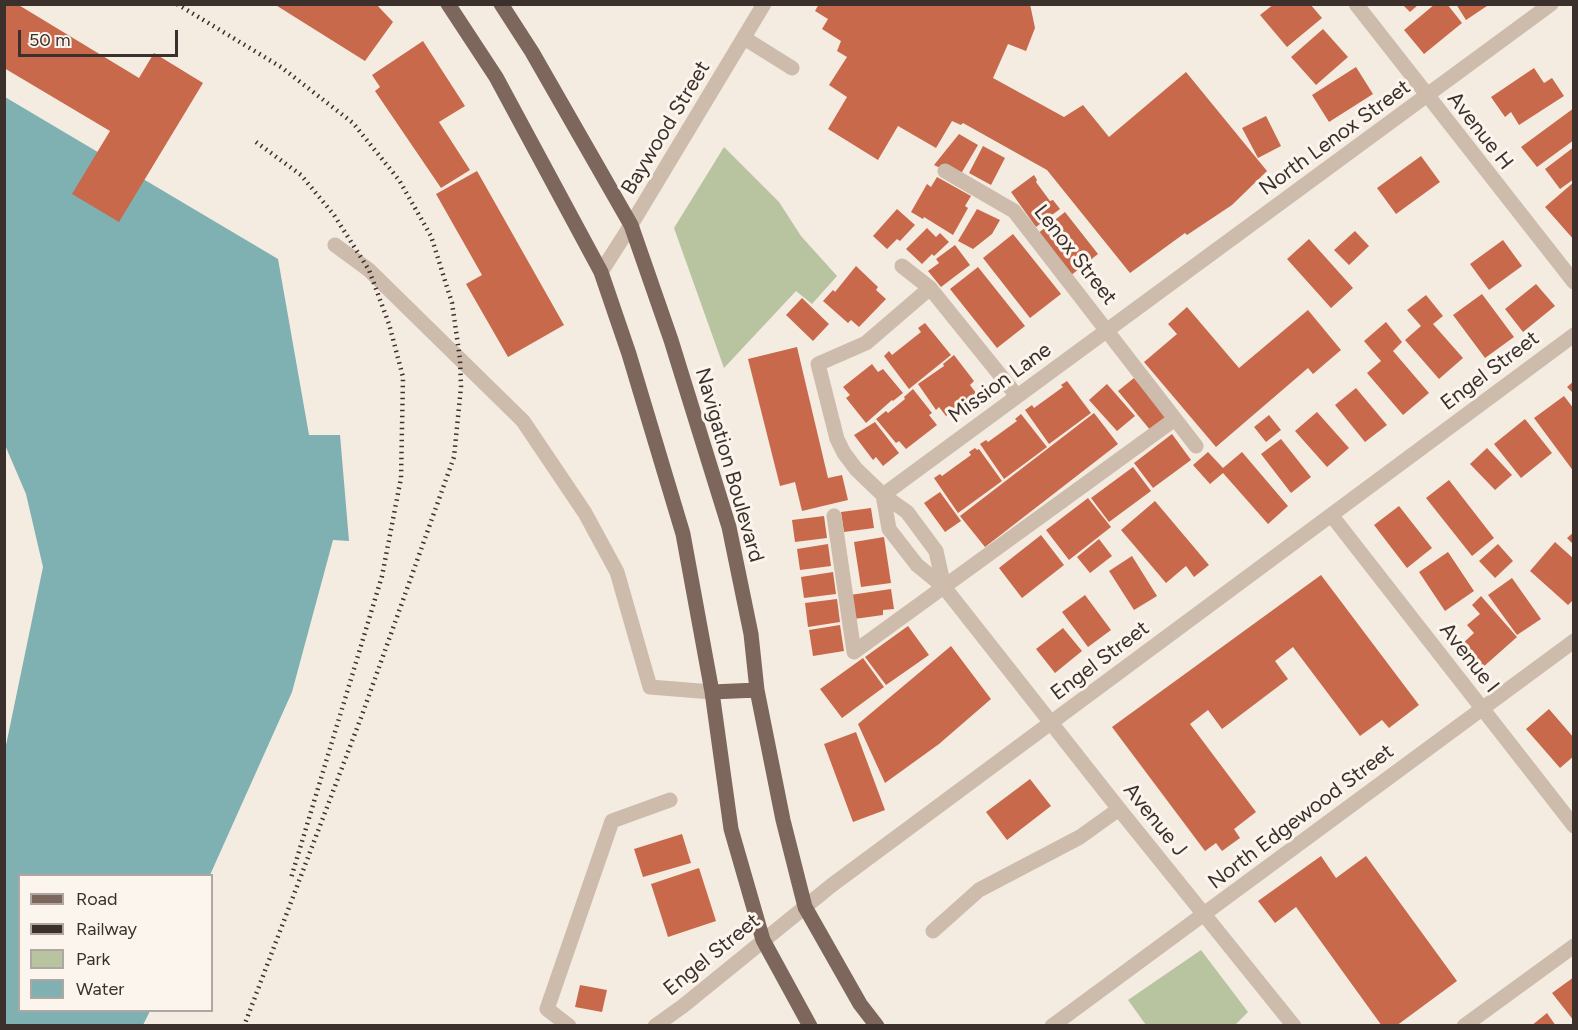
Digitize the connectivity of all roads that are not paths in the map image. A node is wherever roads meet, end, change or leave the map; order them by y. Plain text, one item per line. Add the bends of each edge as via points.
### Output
1 (448, 4) edge
2 (501, 4) edge
3 (764, 4) edge
4 (1356, 4) edge
5 (1551, 4) edge
6 (744, 38) junction
7 (792, 68) dead end
8 (1427, 97) junction
9 (945, 171) dead end
10 (631, 225) junction
11 (335, 245) dead end
12 (902, 266) dead end
13 (601, 272) junction
14 (1574, 282) edge
15 (930, 288) junction
16 (1142, 304) joint
17 (1108, 331) junction
18 (1574, 336) edge
19 (1017, 396) junction
20 (1175, 419) junction
21 (1196, 446) dead end
22 (883, 495) junction
23 (834, 516) dead end
24 (1332, 516) junction
25 (944, 587) junction
26 (1574, 641) edge
27 (757, 690) junction
28 (712, 692) junction
29 (1483, 709) junction
30 (1052, 723) junction
31 (670, 800) dead end
32 (1119, 809) junction
33 (1574, 826) edge
34 (805, 907) junction
35 (1204, 915) junction
36 (933, 931) dead end
37 (763, 940) junction
38 (1574, 946) edge
39 (569, 1026) edge
40 (655, 1026) edge
41 (810, 1026) edge
42 (877, 1026) edge
43 (1052, 1026) edge
44 (1294, 1026) edge
45 (1464, 1026) edge

1 - 13 main road via 495,77
2 - 10 main road, Navigation Boulevard
3 - 6 street, Baywood Street
4 - 8 street, Avenue H
5 - 8 street, North Lenox Street
6 - 7 street
6 - 10 street, Baywood Street
8 - 14 street, Avenue H
8 - 16 street, North Lenox Street
9 - 17 street, Lenox Street via 1014,211
10 - 13 street, Baywood Street
10 - 27 main road, Navigation Boulevard via 729,527 751,634
11 - 28 street via 369,270 523,422 585,513 617,572 650,687
12 - 15 street
13 - 28 main road via 683,534
15 - 19 street
15 - 22 street via 866,343 818,364 840,446 856,469
16 - 17 street, Mission Lane
17 - 19 street, Mission Lane
17 - 20 street
18 - 24 street, Engel Street
19 - 22 street, Mission Lane
20 - 21 street
20 - 25 street
22 - 25 street via 890,529 917,565
22 - 25 street via 907,512 936,550
23 - 25 street via 854,652
24 - 29 street, Avenue I
24 - 30 street, Engel Street
25 - 30 street, Avenue J
26 - 29 street, North Edgewood Street
27 - 28 main road
27 - 34 main road, Navigation Boulevard
28 - 37 main road via 731,829
29 - 33 street, Avenue I
29 - 35 street, North Edgewood Street
30 - 32 street, Avenue J
30 - 34 street, Engel Street
31 - 39 street via 612,821 547,1009
32 - 35 street, Avenue J
32 - 36 street via 1080,837 979,890
34 - 37 street, Engel Street
34 - 42 main road, Navigation Boulevard via 860,1004
35 - 43 street, North Edgewood Street
35 - 44 street, Avenue J
37 - 40 street, Engel Street
37 - 41 main road
38 - 45 street

